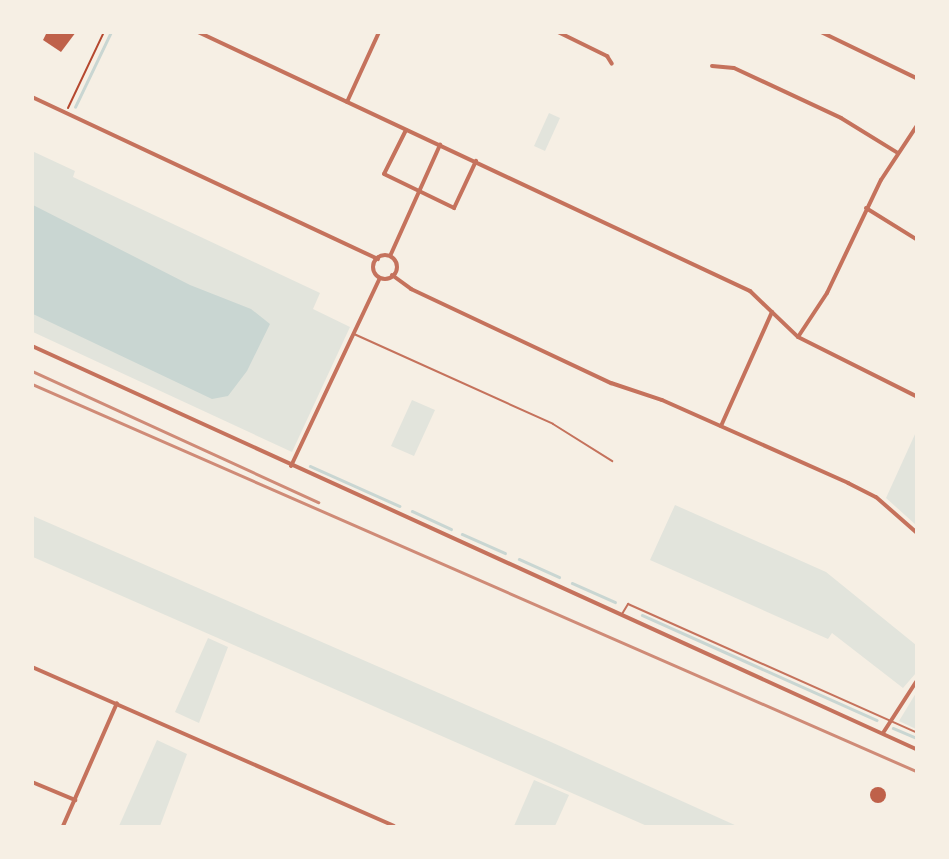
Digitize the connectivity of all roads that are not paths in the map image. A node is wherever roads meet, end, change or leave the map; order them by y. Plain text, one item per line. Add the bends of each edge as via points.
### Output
1 (198, 32) edge
2 (379, 32) edge
3 (558, 32) edge
4 (821, 32) edge
5 (612, 64) dead end
6 (712, 66) dead end
7 (916, 78) edge
8 (32, 97) edge
9 (347, 102) junction
10 (916, 127) edge
11 (406, 130) junction
12 (440, 145) junction
13 (898, 153) junction
14 (476, 161) junction
15 (418, 191) junction
16 (866, 208) junction
17 (916, 239) edge
18 (391, 254) junction
19 (378, 260) junction
20 (392, 275) junction
21 (379, 280) junction
22 (772, 312) junction
23 (354, 334) junction
24 (798, 336) junction
25 (32, 346) edge
26 (916, 396) edge
27 (721, 426) junction
28 (612, 461) dead end
29 (291, 466) junction
30 (916, 532) edge
31 (621, 616) junction
32 (32, 667) edge
33 (916, 682) edge
34 (118, 704) junction
35 (889, 720) junction
36 (916, 732) edge
37 (883, 733) junction
38 (916, 749) edge
39 (32, 782) edge
40 (74, 800) junction
41 (63, 826) edge
42 (394, 826) edge

1 - 9 street
2 - 9 street
3 - 5 street via 607,56
4 - 7 street
6 - 13 street via 734,68 841,118
8 - 19 street
9 - 11 street
10 - 13 street
11 - 12 street
11 - 15 street via 384,174
12 - 14 street
12 - 15 street
13 - 16 street
14 - 15 street via 454,208
14 - 22 street via 750,291
15 - 18 street
16 - 17 street
16 - 24 street via 827,293
18 - 19 street via 381,254
18 - 20 street via 398,263
19 - 21 street via 373,271
20 - 21 street
20 - 27 street via 411,289 611,383
21 - 23 street
22 - 24 street
22 - 27 street
23 - 28 lane via 553,424
23 - 29 street
24 - 26 street
25 - 29 street
27 - 30 street via 876,497
29 - 31 street
31 - 35 lane via 628,604
31 - 37 street
32 - 34 street
33 - 35 street
34 - 40 street
34 - 42 street
35 - 36 lane
35 - 37 street
37 - 38 street
39 - 40 street
40 - 41 street

